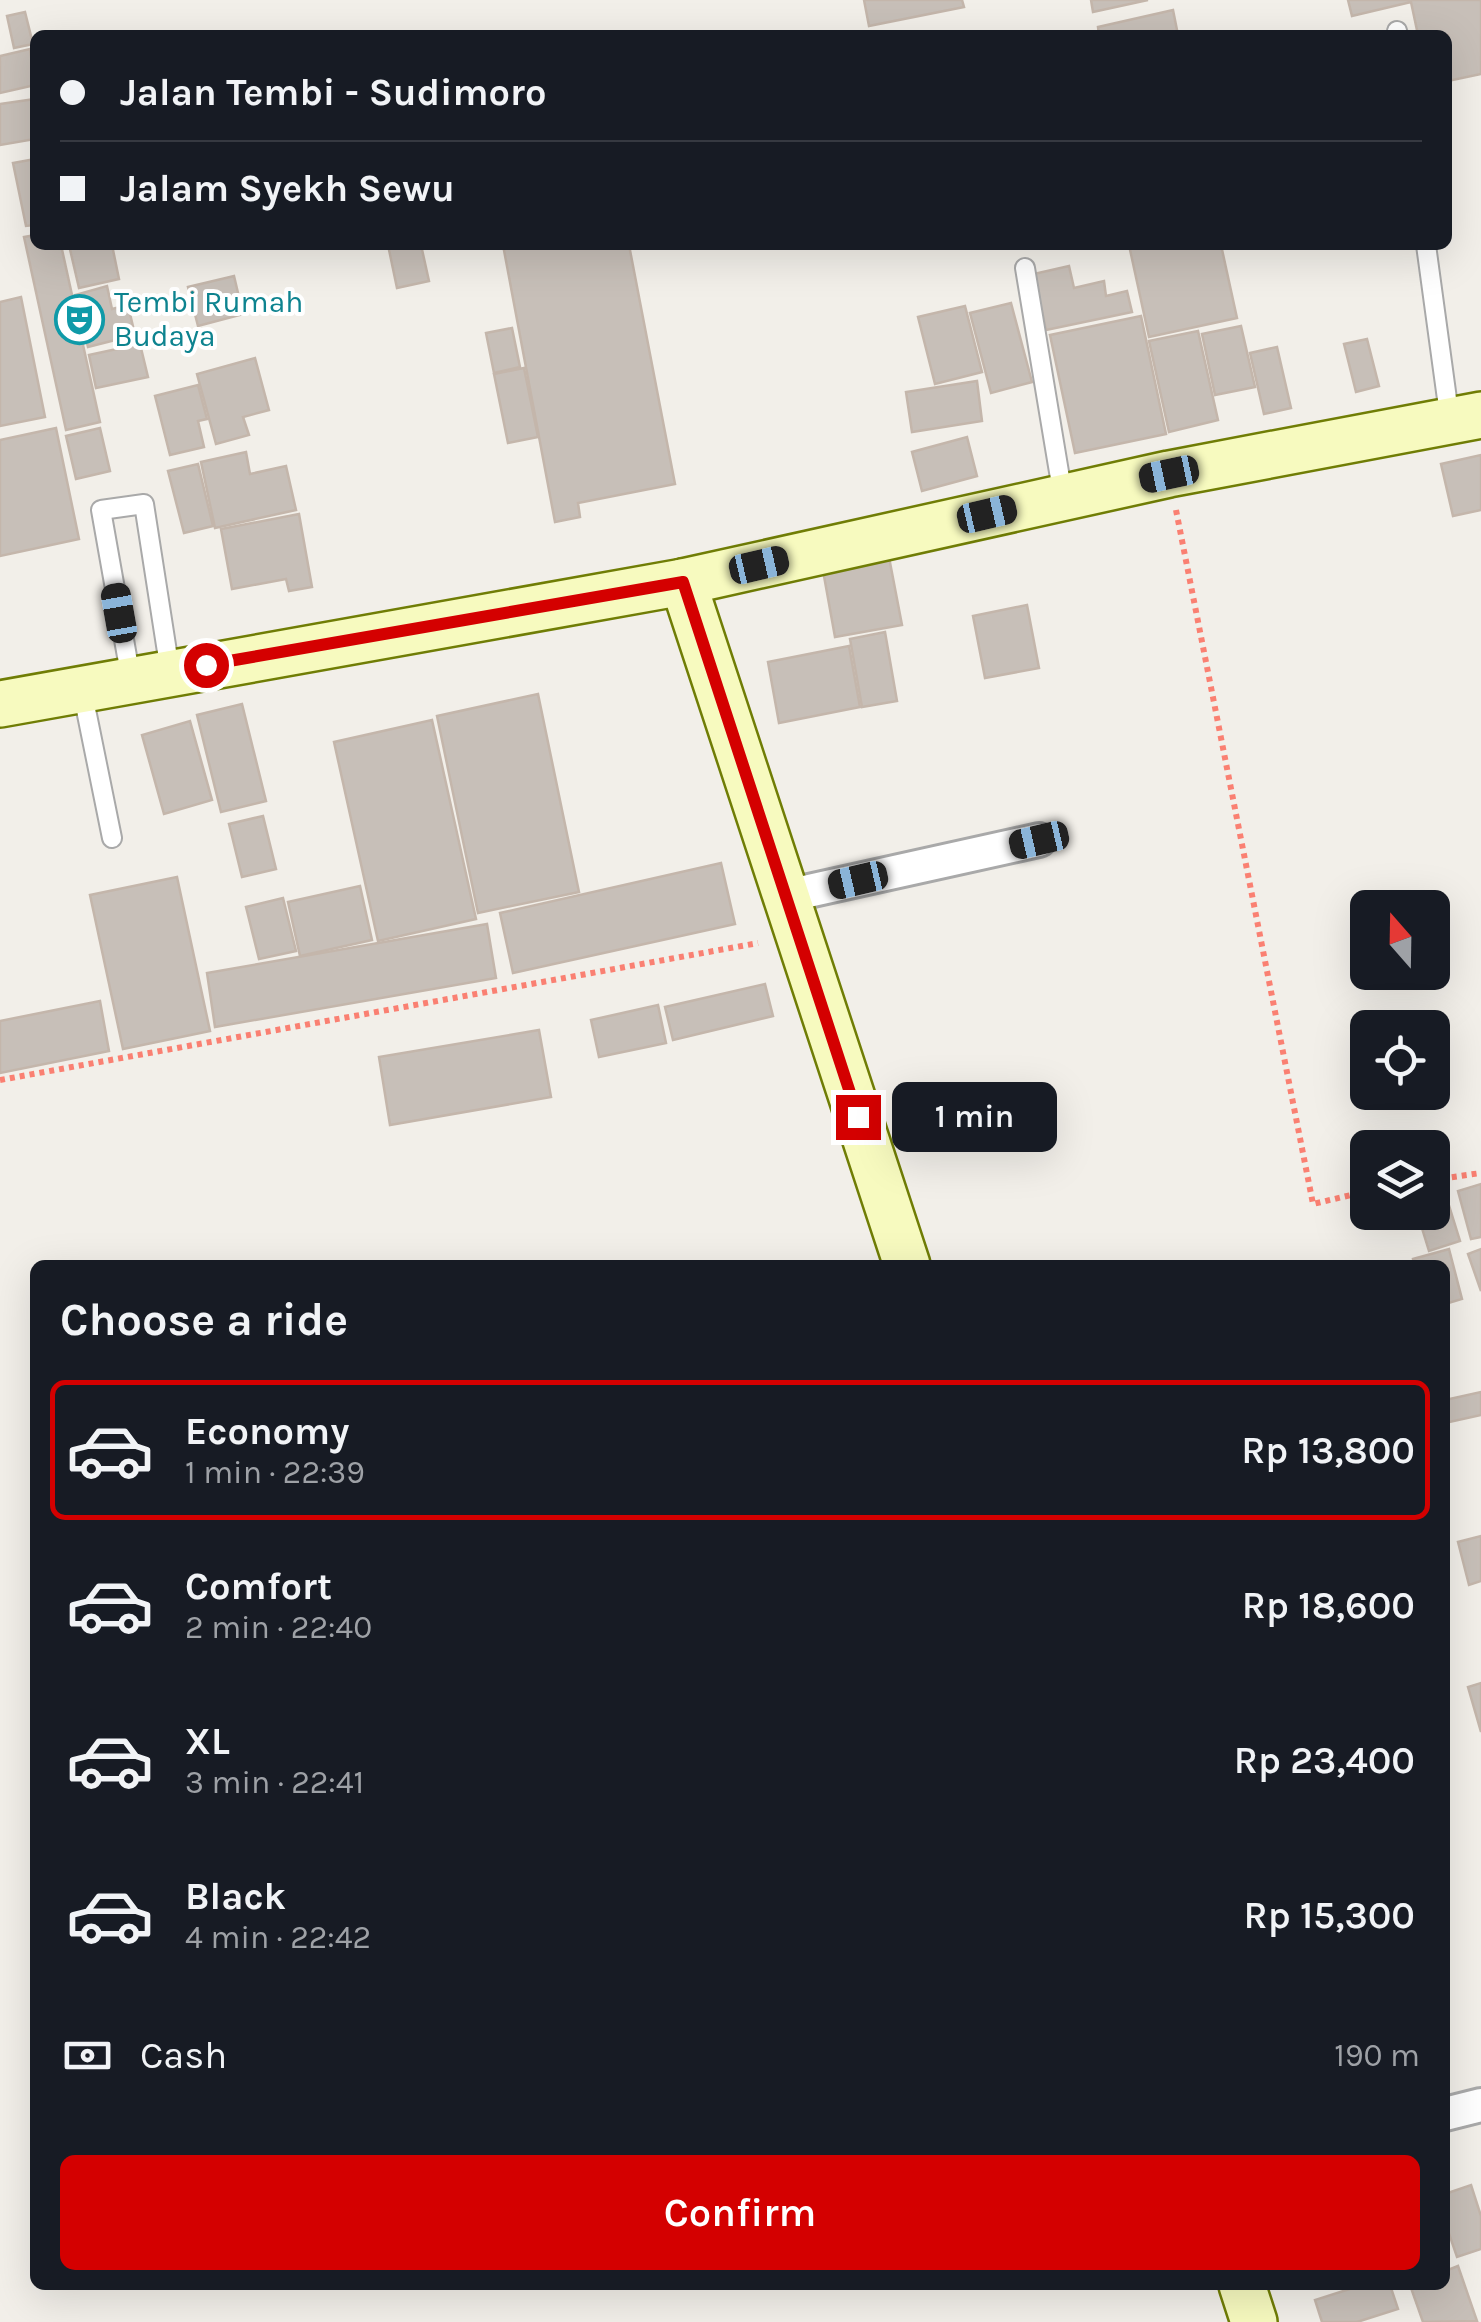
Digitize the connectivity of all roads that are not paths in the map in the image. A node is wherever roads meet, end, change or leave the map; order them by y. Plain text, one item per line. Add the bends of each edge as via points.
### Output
1 (1427, 250) edge
2 (1025, 268) dead end
3 (1465, 418) edge
4 (1063, 497) junction
5 (683, 582) junction
6 (150, 676) junction
7 (82, 689) junction
8 (0, 704) edge
9 (112, 838) dead end
10 (1039, 840) dead end
11 (792, 916) junction
12 (905, 1260) edge
13 (1481, 2105) edge
14 (1450, 2113) edge
15 (1244, 2290) edge
16 (1254, 2322) edge

1 - 3 lane
2 - 4 lane
3 - 4 main road
4 - 5 main road
5 - 6 main road
5 - 11 main road
6 - 6 lane via 101,510 144,504
6 - 7 main road
7 - 8 main road
7 - 9 lane
10 - 11 street
11 - 12 main road
13 - 14 street
15 - 16 main road

